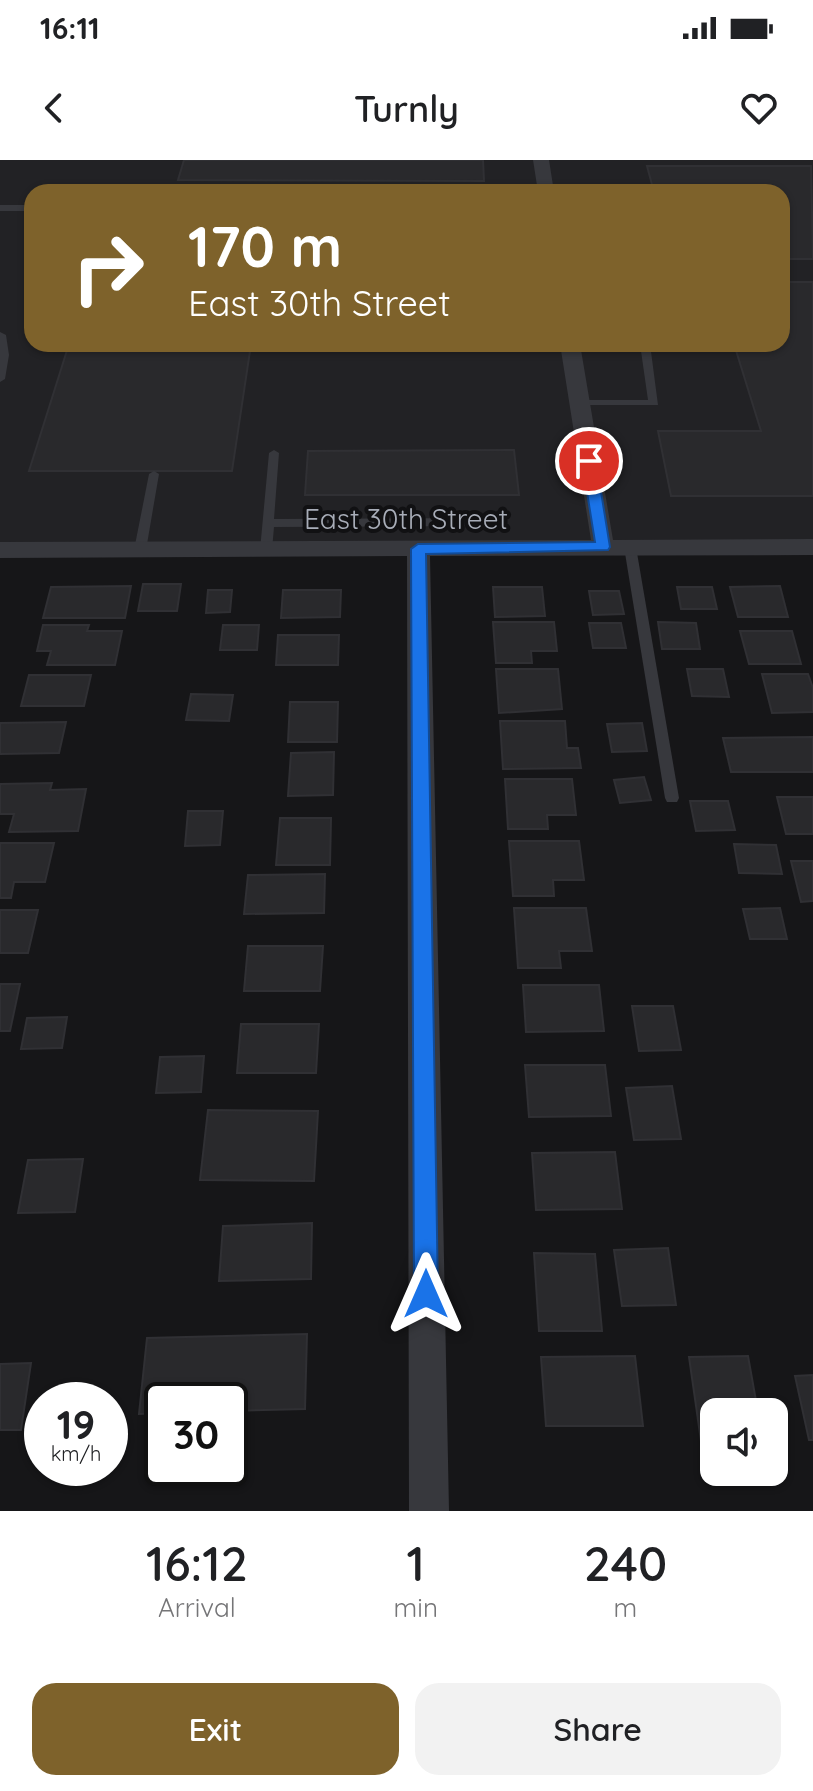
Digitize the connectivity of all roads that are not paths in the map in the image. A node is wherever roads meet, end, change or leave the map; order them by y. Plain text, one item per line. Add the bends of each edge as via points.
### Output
1 (541, 160) edge
2 (545, 184) edge
3 (0, 208) edge
4 (24, 208) edge
5 (1, 335) edge
6 (571, 352) edge
7 (646, 352) edge
8 (0, 379) edge
9 (580, 403) junction
10 (274, 453) dead end
11 (154, 474) dead end
12 (488, 522) dead end
13 (269, 523) junction
14 (603, 547) junction
15 (630, 547) junction
16 (813, 547) edge
17 (418, 549) junction
18 (0, 550) edge
19 (140, 550) junction
20 (266, 550) junction
21 (672, 798) dead end
22 (429, 1511) edge

1 - 2 street
3 - 4 lane
5 - 8 lane
6 - 9 street
7 - 9 lane via 654,403
9 - 14 street
10 - 13 lane
11 - 19 lane
12 - 13 lane
13 - 20 lane
14 - 15 street, East 30th Street
14 - 17 street, East 30th Street
15 - 16 street, East 30th Street
15 - 21 lane
17 - 20 street, East 30th Street
17 - 22 street
18 - 19 street, East 30th Street
19 - 20 street, East 30th Street

